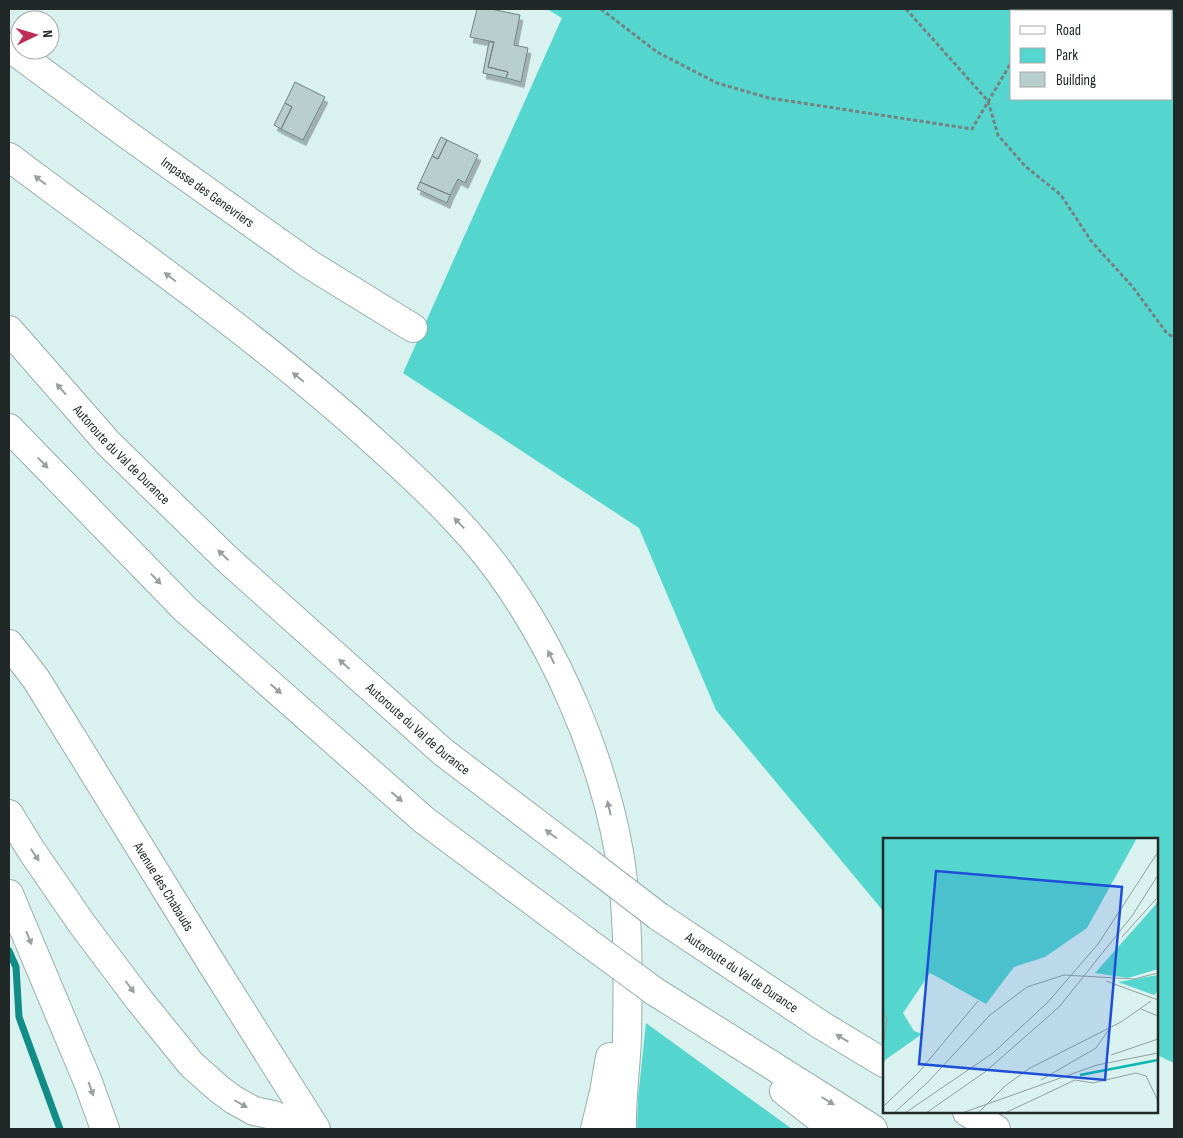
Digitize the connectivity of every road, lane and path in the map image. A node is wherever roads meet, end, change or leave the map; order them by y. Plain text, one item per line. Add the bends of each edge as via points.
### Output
1 (601, 9) edge
2 (906, 9) edge
3 (9, 47) edge
4 (1010, 64) edge
5 (988, 101) junction
6 (9, 157) edge
7 (413, 328) dead end
8 (9, 330) edge
9 (1174, 338) edge
10 (9, 428) edge
11 (9, 644) edge
12 (9, 814) edge
13 (9, 894) edge
14 (626, 942) junction
15 (654, 991) junction
16 (883, 1062) edge
17 (969, 1113) edge
18 (105, 1129) edge
19 (306, 1129) edge
20 (316, 1129) edge
21 (594, 1129) edge
22 (622, 1129) edge
23 (833, 1129) edge
24 (873, 1129) edge
25 (996, 1129) edge

1 - 5 path via 657,52 717,83 769,98 972,128
2 - 5 path
3 - 7 main road, Impasse des Genevriers via 309,264
4 - 5 path
5 - 9 path via 998,135 1025,166 1061,195 1091,241
14 -> 6 main road via 626,910 619,856 598,770 574,705 548,652 498,570 464,528 423,486 336,407 228,320
16 -> 8 main road, Autoroute du Val de Durance, bridge via 658,916 443,752 227,559 108,443
10 -> 15 main road, bridge via 185,609 424,820
11 - 20 main road, Avenue des Chabauds via 36,679
12 -> 19 main road via 82,924 191,1064 219,1089 254,1111
13 -> 18 main road
14 - 21 main road via 604,1092
14 - 22 main road via 627,1037
15 - 23 main road
15 -> 24 main road
17 - 25 main road

